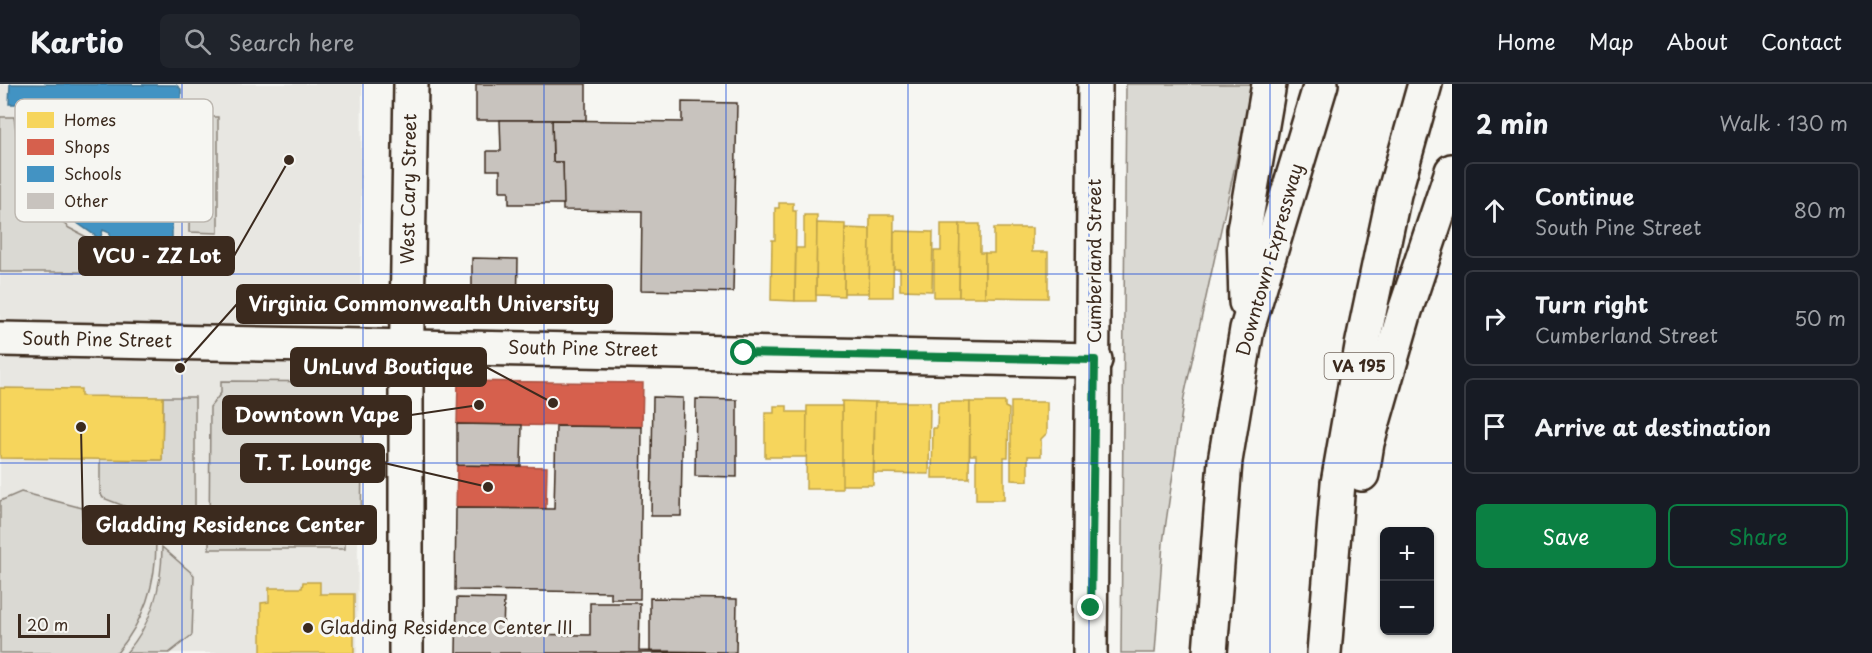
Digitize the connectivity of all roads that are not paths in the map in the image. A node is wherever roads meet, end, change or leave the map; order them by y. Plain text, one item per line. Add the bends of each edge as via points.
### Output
1 (411, 84) edge
2 (1095, 84) edge
3 (1269, 84) edge
4 (1321, 84) edge
5 (1425, 84) edge
6 (1452, 171) edge
7 (1247, 329) junction
8 (0, 339) edge
9 (407, 345) junction
10 (1095, 360) junction
11 (406, 653) edge
12 (1090, 653) edge
13 (1210, 653) edge
14 (1323, 653) edge
15 (1332, 653) edge

1 - 9 main road, West Cary Street
2 - 10 main road, Cumberland Street
3 - 7 main road via 1244,230
4 - 7 main road, Downtown Expressway
5 - 14 main road, VA 195 via 1394,194 1362,346 1338,483
6 - 15 main road via 1405,311 1367,443
7 - 13 main road, Downtown Expressway via 1225,461
8 - 9 main road, South Pine Street
9 - 10 main road, South Pine Street
9 - 11 main road, West Cary Street
10 - 12 main road, Cumberland Street

